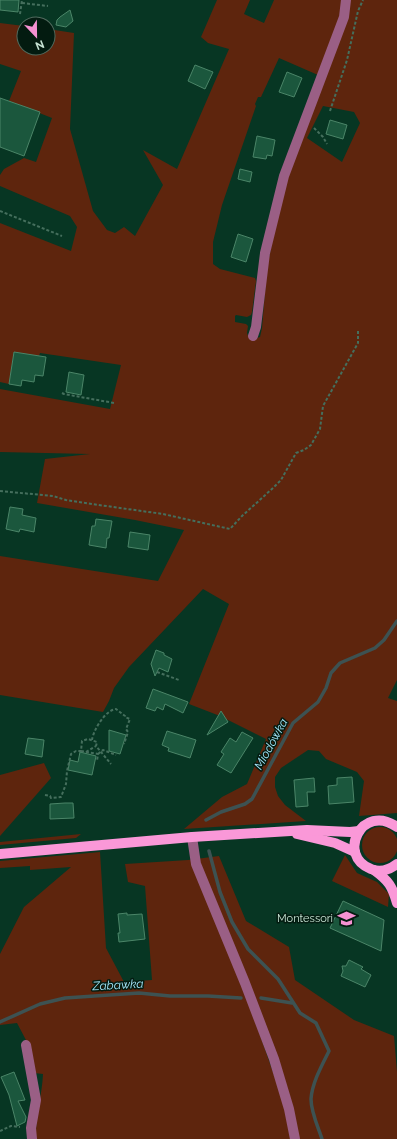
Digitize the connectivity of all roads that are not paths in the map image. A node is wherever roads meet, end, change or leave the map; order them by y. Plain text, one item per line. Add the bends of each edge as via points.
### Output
1 (346, 0) edge
2 (253, 336) dead end
3 (397, 826) edge
4 (359, 831) junction
5 (284, 832) junction
6 (192, 837) junction
7 (355, 852) junction
8 (0, 854) edge
9 (397, 864) edge
10 (374, 870) junction
11 (397, 903) edge
12 (26, 1045) dead end
13 (32, 1139) edge
14 (295, 1139) edge

1 - 2 lane via 344,17 284,176 265,253
3 - 4 main road via 381,820 373,821
4 - 5 main road
4 - 7 main road via 355,841
5 - 6 main road
5 - 7 main road via 335,843
6 - 8 main road
6 - 14 lane via 196,864 274,1059 290,1109
7 - 10 main road via 362,864
9 - 10 main road via 387,870
10 - 11 main road via 389,883
12 - 13 lane via 36,1100 31,1128

